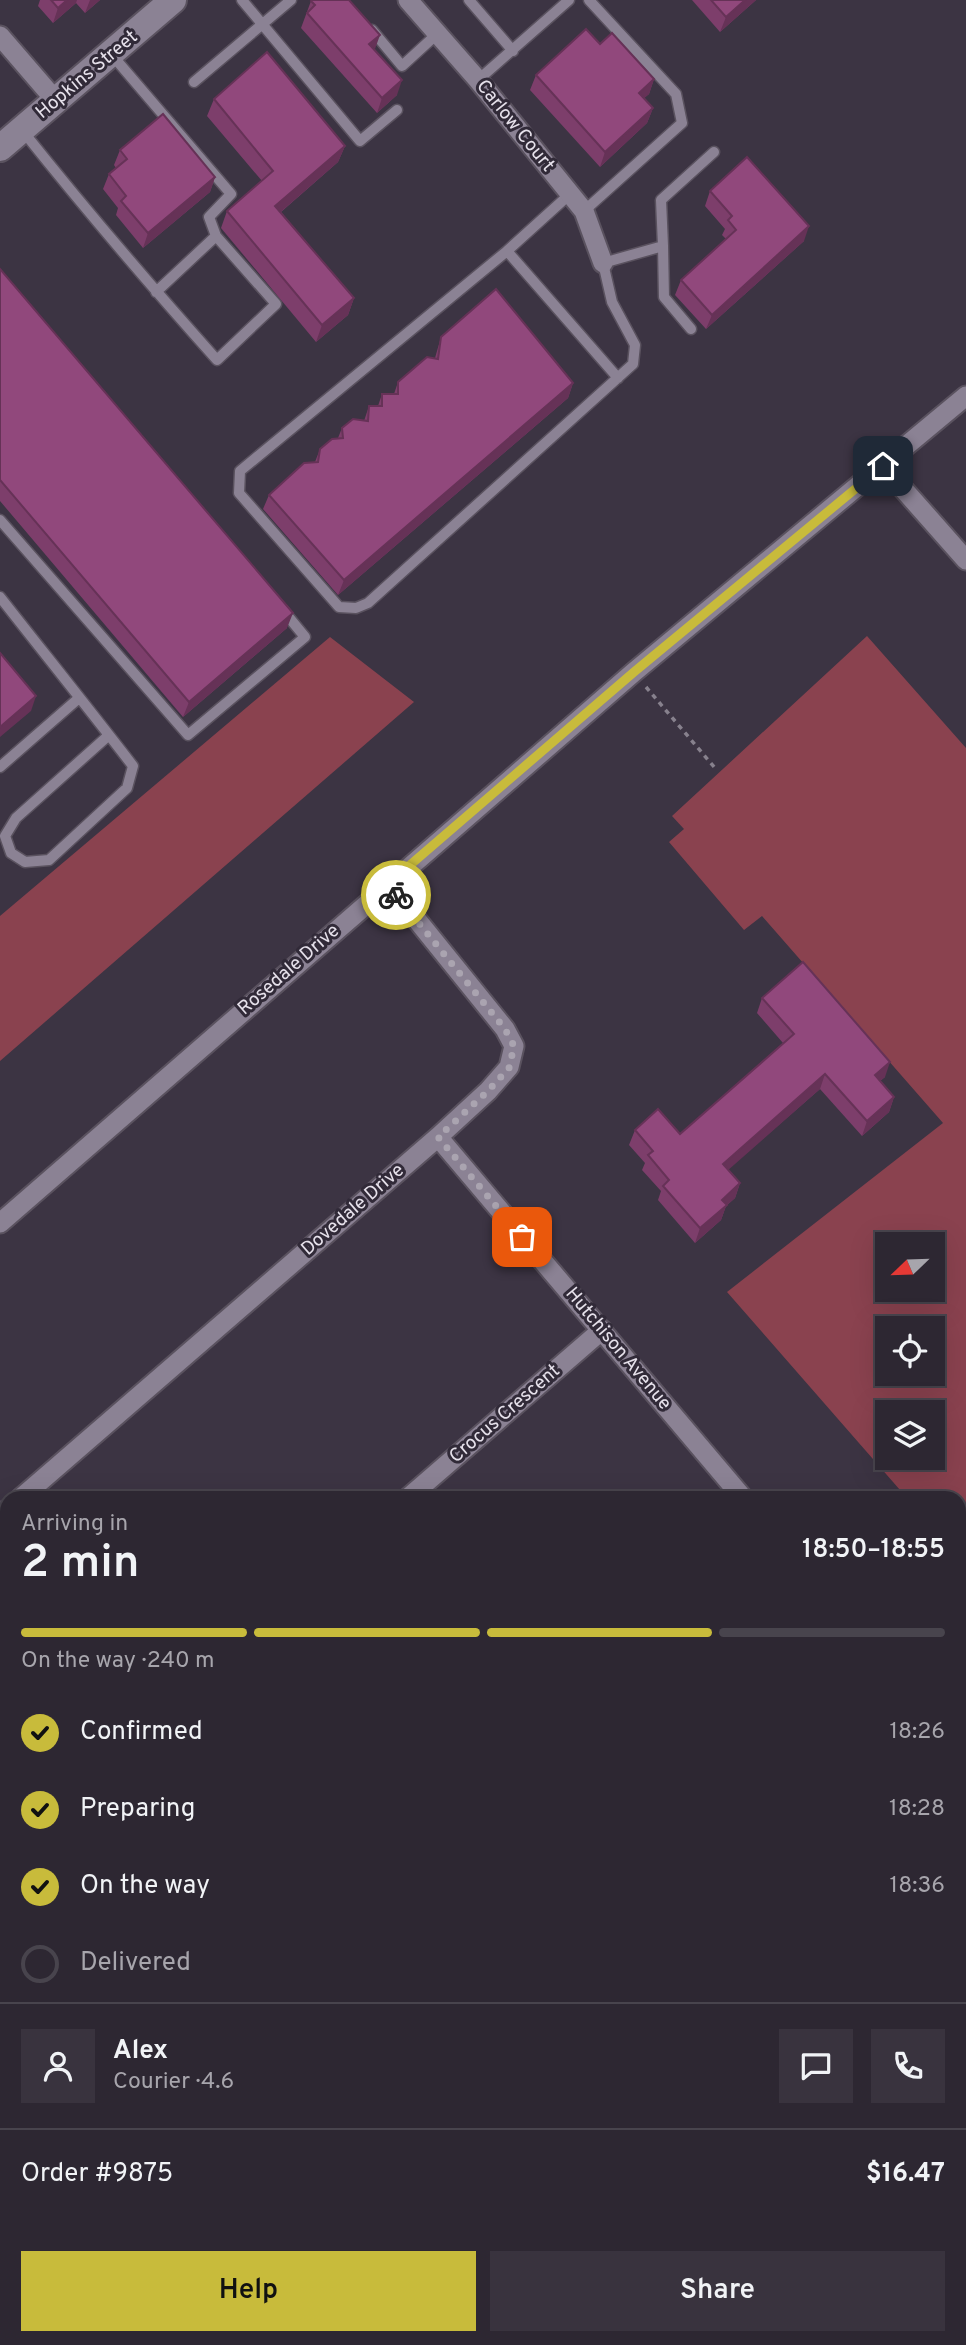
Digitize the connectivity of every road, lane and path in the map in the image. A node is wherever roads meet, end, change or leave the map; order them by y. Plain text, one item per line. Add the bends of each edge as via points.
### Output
1 (173, 0) edge
2 (242, 0) edge
3 (290, 0) edge
4 (408, 0) edge
5 (469, 0) edge
6 (569, 0) edge
7 (589, 0) edge
8 (365, 22) edge
9 (262, 24) junction
10 (438, 34) junction
11 (0, 36) edge
12 (513, 51) junction
13 (111, 55) junction
14 (478, 80) junction
15 (194, 82) dead end
16 (57, 101) junction
17 (397, 110) dead end
18 (22, 130) junction
19 (0, 148) edge
20 (714, 152) dead end
21 (570, 194) junction
22 (584, 211) junction
23 (216, 236) junction
24 (663, 246) junction
25 (507, 251) junction
26 (603, 263) junction
27 (156, 292) junction
28 (691, 329) dead end
29 (618, 378) junction
30 (966, 396) edge
31 (883, 466) junction
32 (0, 520) edge
33 (966, 560) edge
34 (0, 597) edge
35 (278, 605) edge
36 (634, 672) junction
37 (79, 698) junction
38 (109, 735) junction
39 (0, 766) edge
40 (715, 768) dead end
41 (388, 884) junction
42 (438, 1137) junction
43 (0, 1223) edge
44 (602, 1330) junction
45 (29, 1491) edge
46 (416, 1491) edge
47 (737, 1491) edge

1 - 13 main road, Hopkins Street
2 - 9 lane
3 - 9 lane
4 - 10 street, Carlow Court
5 - 12 lane
6 - 12 lane
7 - 22 lane via 676,94 682,123
8 - 10 lane via 402,66
9 - 15 lane
9 - 17 lane via 360,141
10 - 14 street, Carlow Court
11 - 16 street
12 - 14 lane
13 - 16 main road, Hopkins Street
13 - 23 lane via 231,194 209,216
14 - 21 street, Carlow Court
16 - 18 main road, Hopkins Street
18 - 19 main road, Hopkins Street
18 - 27 lane
20 - 24 lane via 661,200
21 - 22 street, Carlow Court
21 - 25 lane
22 - 26 street, Carlow Court
23 - 27 lane
23 - 27 lane via 276,304 226,351 216,360
24 - 26 lane
24 - 28 lane via 664,297
25 - 29 lane
25 - 29 lane via 240,471 239,493 311,576 339,607 368,603
26 - 29 lane via 612,302 635,345 632,364
30 - 31 street, Rosedale Drive
31 - 33 street
31 - 36 street, Rosedale Drive
32 - 35 lane via 188,735 305,637
34 - 37 lane
36 - 40 path
36 - 41 street, Rosedale Drive
37 - 38 lane
37 - 39 lane
38 - 38 lane via 133,766 127,788 49,860 25,862 11,853 5,836 16,818
41 - 42 street, Dovedale Drive via 514,1046 509,1068
41 - 43 street, Rosedale Drive
42 - 44 street, Hutchison Avenue
42 - 45 street, Dovedale Drive
44 - 46 street, Crocus Crescent
44 - 47 street, Hutchison Avenue

